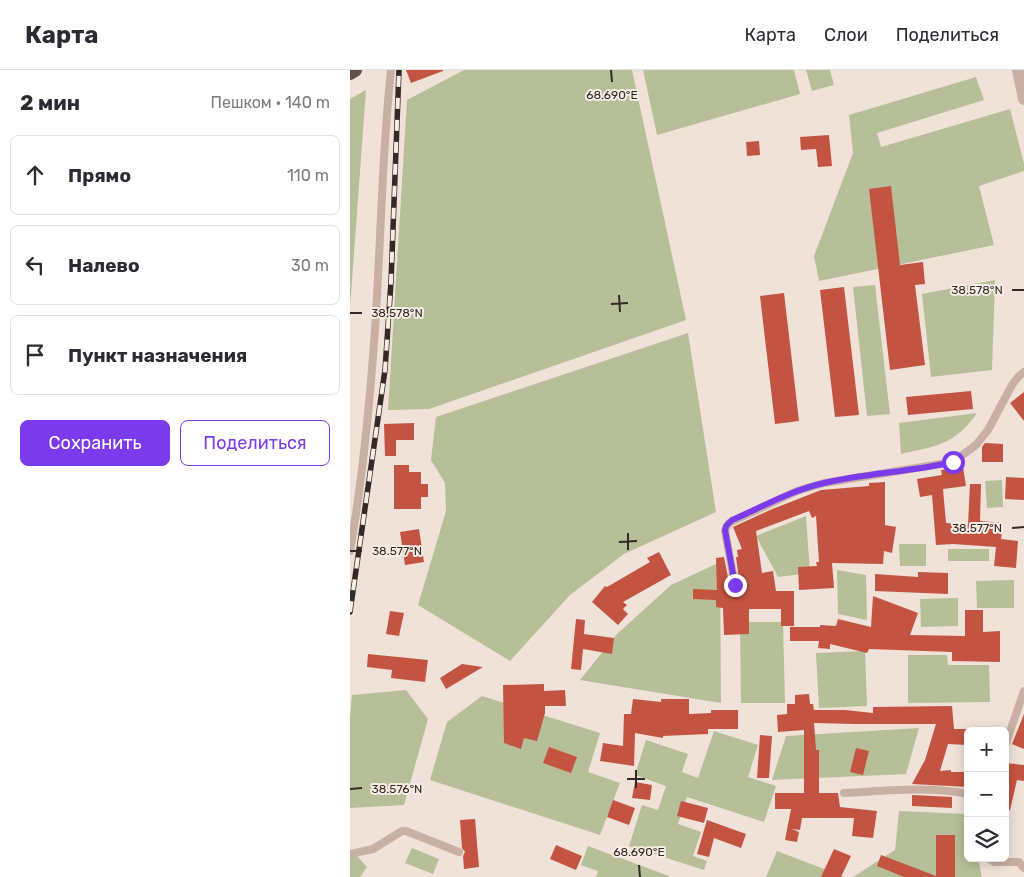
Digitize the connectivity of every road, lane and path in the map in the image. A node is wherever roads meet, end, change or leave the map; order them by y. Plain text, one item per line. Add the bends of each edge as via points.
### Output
1 (355, 70) edge
2 (391, 70) edge
3 (1018, 70) edge
4 (350, 73) edge
5 (1024, 99) edge
6 (1024, 372) edge
7 (350, 550) edge
8 (735, 585) dead end
9 (1024, 691) edge
10 (1009, 734) edge
11 (844, 793) dead end
12 (964, 793) edge
13 (458, 852) dead end
14 (350, 854) edge
15 (1009, 862) edge
16 (1024, 868) edge

1 - 4 highway
2 - 7 lane via 374,344
3 - 5 street
6 - 8 lane via 1012,386 988,430 976,445 953,462 824,483 797,491 732,520 725,530
9 - 10 lane
11 - 12 lane via 905,790
13 - 14 lane via 402,831 373,849
15 - 16 lane via 1019,862

